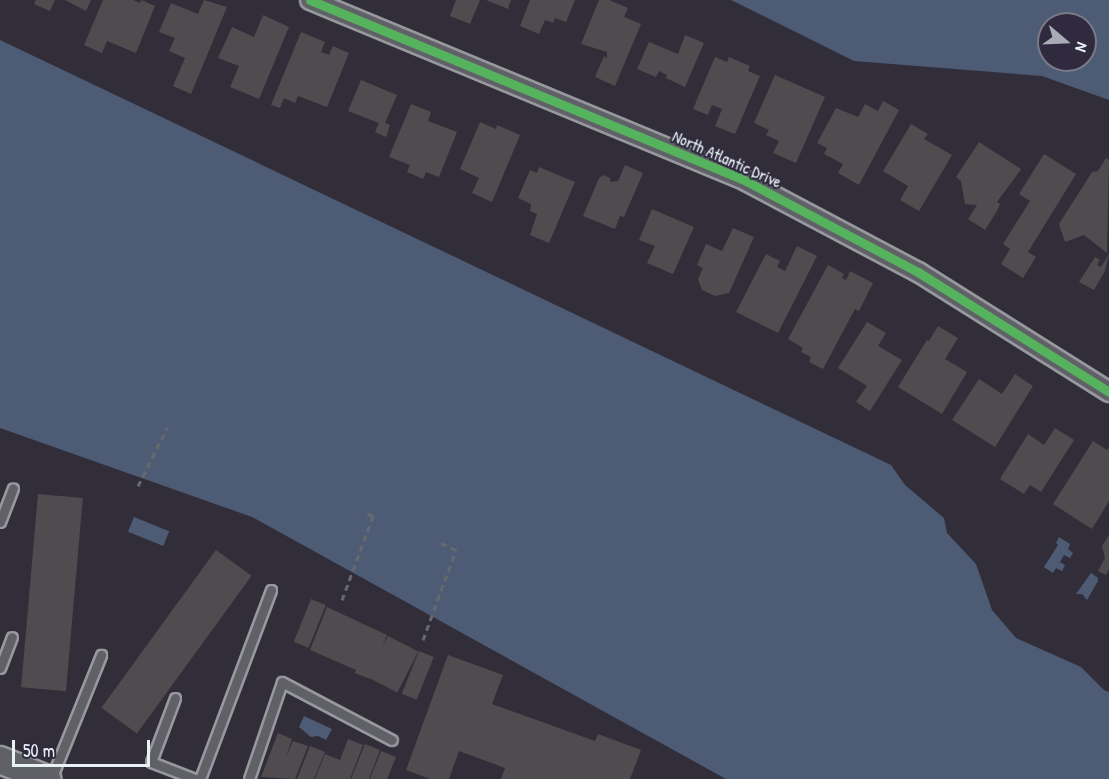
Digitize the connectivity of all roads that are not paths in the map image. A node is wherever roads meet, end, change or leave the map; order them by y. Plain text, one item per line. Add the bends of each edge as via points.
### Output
1 (310, 0) edge
2 (1109, 392) edge
3 (13, 488) dead end
4 (0, 522) edge
5 (272, 590) dead end
6 (12, 637) dead end
7 (101, 655) dead end
8 (0, 668) edge
9 (175, 698) dead end
10 (392, 740) dead end
11 (0, 760) edge
12 (49, 779) edge
13 (195, 779) edge
14 (200, 779) edge
15 (249, 779) edge

1 - 2 street, North Atlantic Drive via 746,181 918,272
3 - 4 lane
5 - 14 lane
6 - 8 lane
7 - 12 lane
9 - 13 lane via 151,762
10 - 15 lane via 282,682
11 - 12 main road

